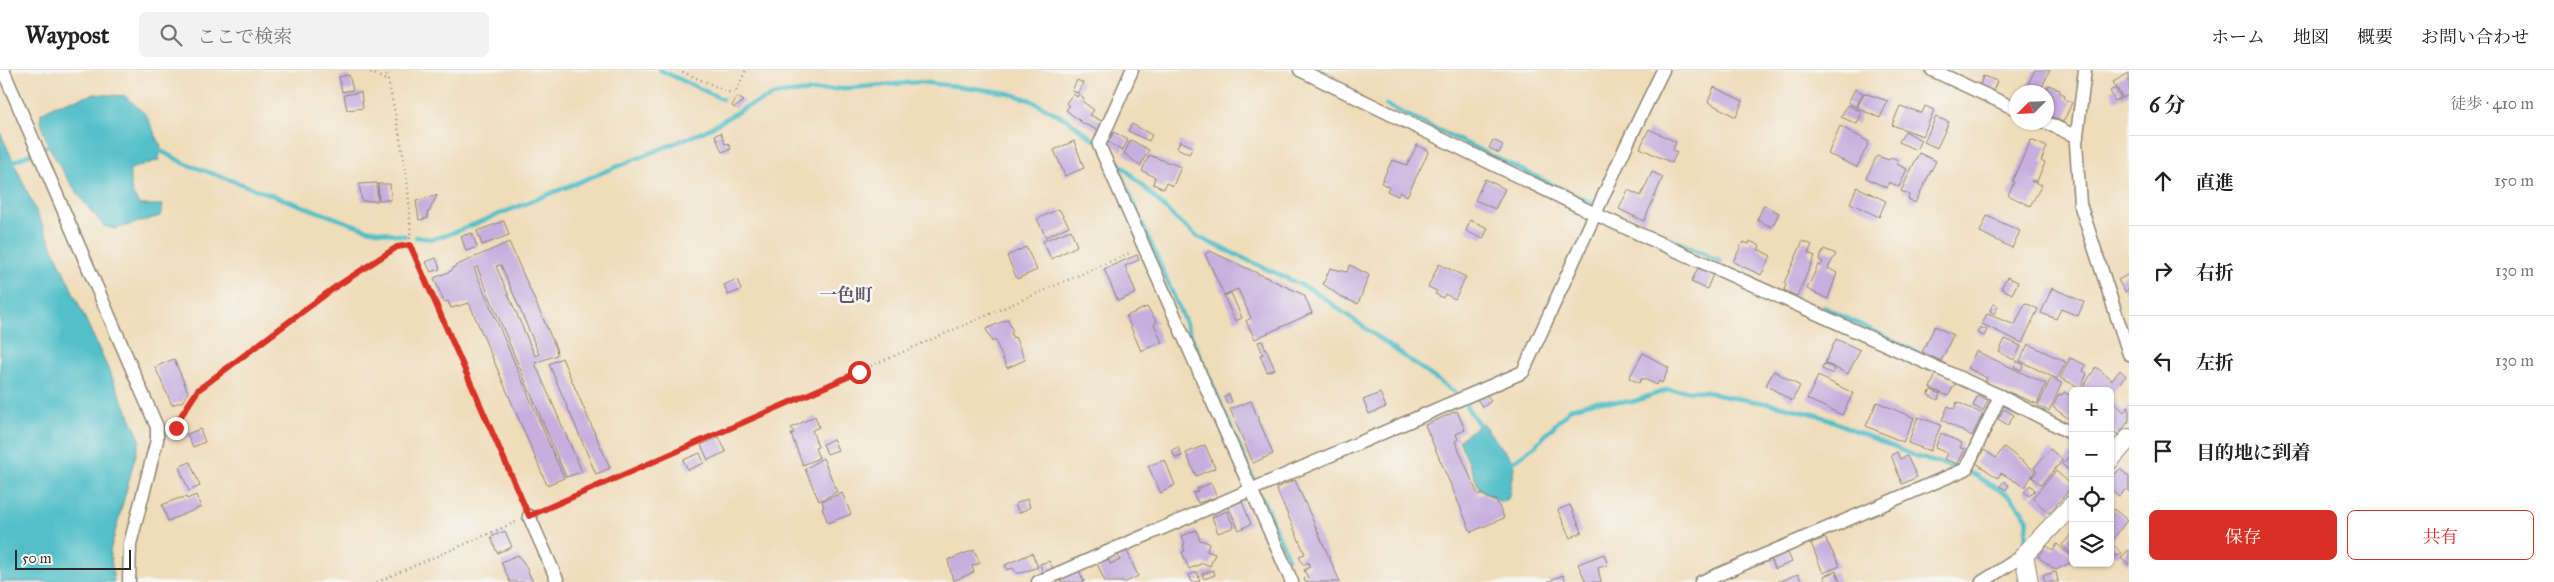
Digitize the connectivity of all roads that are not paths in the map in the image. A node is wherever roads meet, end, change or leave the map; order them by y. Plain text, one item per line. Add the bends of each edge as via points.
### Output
1 (3, 70) edge
2 (1132, 70) edge
3 (1300, 70) edge
4 (1664, 70) edge
5 (1932, 70) edge
6 (2085, 70) edge
7 (2009, 106) edge
8 (2054, 126) edge
9 (2077, 137) junction
10 (1595, 214) junction
11 (2129, 354) edge
12 (2000, 396) junction
13 (2069, 432) edge
14 (2129, 438) edge
15 (2114, 456) edge
16 (1252, 490) junction
17 (2069, 508) edge
18 (529, 516) road end
19 (2024, 555) junction
20 (129, 582) edge
21 (558, 582) edge
22 (1038, 582) edge
23 (1292, 582) edge
24 (1701, 582) edge
25 (1982, 582) edge
26 (2030, 582) edge

1 - 20 street via 158,427 130,544
2 - 16 street via 1099,145
3 - 10 street
4 - 10 street
5 - 7 street
6 - 9 street
8 - 9 street
9 - 11 street via 2080,204
10 - 12 street
10 - 16 street via 1523,372
12 - 13 street
12 - 24 street via 1966,469
14 - 15 main road
16 - 22 street
16 - 23 street
17 - 19 main road
18 - 21 street
19 - 25 street
19 - 26 main road

